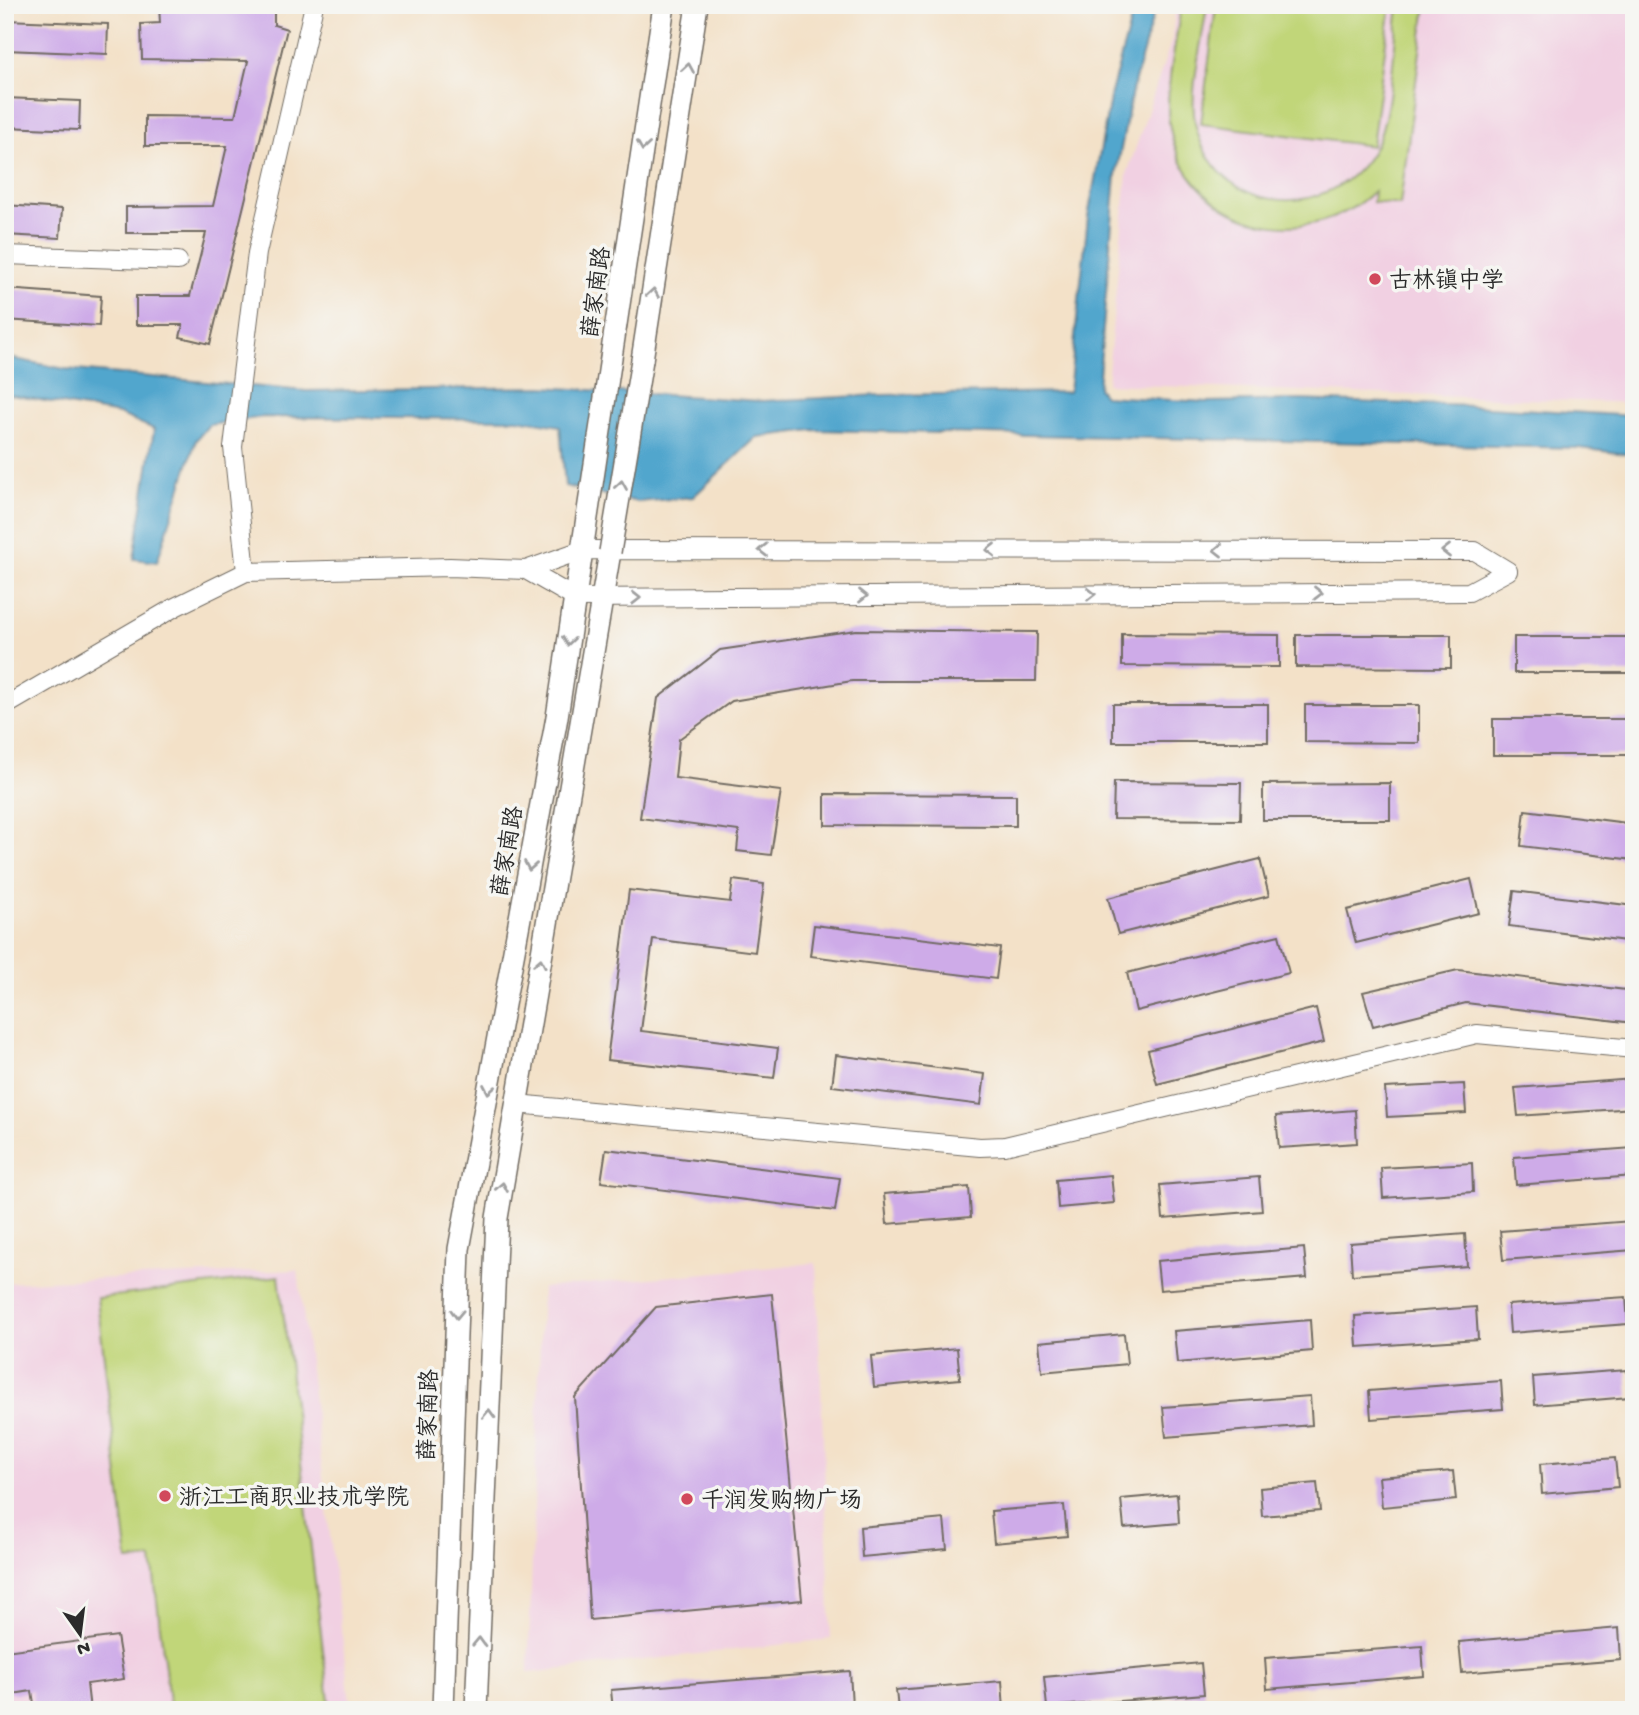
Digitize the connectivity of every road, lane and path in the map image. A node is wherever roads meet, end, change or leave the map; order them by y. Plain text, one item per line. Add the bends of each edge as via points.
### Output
1 (314, 5) edge
2 (664, 5) edge
3 (697, 5) edge
4 (5, 255) edge
5 (178, 261) dead end
6 (582, 550) junction
7 (526, 570) junction
8 (246, 572) junction
9 (575, 598) junction
10 (602, 598) junction
11 (5, 706) edge
12 (1634, 1049) edge
13 (516, 1104) junction
14 (443, 1710) edge
15 (476, 1710) edge

1 - 8 street via 257,253 233,447
2 -> 6 main road, 薛家南路
10 -> 3 main road, bridge
4 - 5 street
6 - 7 street
6 - 9 main road, 薛家南路
10 -> 6 street via 1469,592 1508,571 1475,551
7 - 8 street via 450,567
7 - 9 street
8 - 11 street via 175,607
9 - 10 street
9 -> 14 main road, 薛家南路 via 459,1250
13 -> 10 main road
12 - 13 street via 1477,1034 1031,1140 980,1147
15 -> 13 main road via 497,1218

